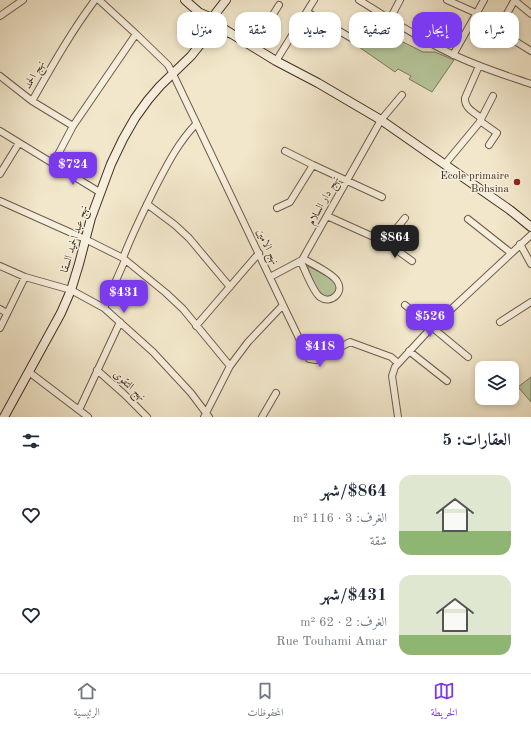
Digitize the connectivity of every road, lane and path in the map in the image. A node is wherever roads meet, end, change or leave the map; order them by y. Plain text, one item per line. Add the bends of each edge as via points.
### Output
1 (23, 0) edge
2 (95, 0) edge
3 (99, 0) edge
4 (185, 0) edge
5 (226, 0) edge
6 (314, 0) edge
7 (359, 0) edge
8 (400, 0) edge
9 (447, 0) edge
10 (484, 0) edge
11 (514, 0) edge
12 (279, 5) dead end
13 (198, 12) edge
14 (218, 12) edge
15 (275, 12) edge
16 (307, 12) edge
17 (378, 12) edge
18 (394, 12) edge
19 (471, 12) edge
20 (476, 12) edge
21 (508, 12) edge
22 (1, 14) edge
23 (531, 14) edge
24 (470, 23) edge
25 (404, 28) edge
26 (136, 34) junction
27 (289, 40) edge
28 (519, 43) edge
29 (197, 48) edge
30 (256, 48) edge
31 (531, 51) edge
32 (453, 55) junction
33 (276, 61) junction
34 (479, 66) junction
35 (173, 74) junction
36 (0, 76) edge
37 (531, 84) edge
38 (402, 95) dead end
39 (493, 96) dead end
40 (32, 101) junction
41 (481, 119) junction
42 (381, 120) junction
43 (196, 124) junction
44 (73, 126) junction
45 (0, 131) edge
46 (19, 143) junction
47 (489, 145) dead end
48 (285, 151) dead end
49 (53, 164) junction
50 (445, 164) junction
51 (313, 165) junction
52 (0, 174) edge
53 (347, 180) junction
54 (101, 193) junction
55 (382, 197) dead end
56 (0, 200) edge
57 (146, 204) junction
58 (278, 208) dead end
59 (328, 216) junction
60 (406, 218) dead end
61 (468, 219) dead end
62 (531, 227) edge
63 (531, 235) edge
64 (85, 239) junction
65 (387, 243) junction
66 (520, 244) junction
67 (259, 253) junction
68 (511, 253) junction
69 (124, 259) junction
70 (302, 260) junction
71 (412, 261) dead end
72 (531, 264) edge
73 (0, 266) edge
74 (26, 277) junction
75 (270, 277) junction
76 (230, 287) junction
77 (71, 290) junction
78 (531, 302) edge
79 (283, 305) junction
80 (405, 305) dead end
81 (104, 308) junction
82 (0, 309) edge
83 (7, 313) junction
84 (120, 322) junction
85 (500, 322) dead end
86 (196, 326) junction
87 (0, 328) edge
88 (431, 328) junction
89 (409, 351) junction
90 (468, 357) dead end
91 (398, 363) junction
92 (230, 366) junction
93 (97, 370) junction
94 (29, 372) junction
95 (447, 381) dead end
96 (276, 393) dead end
97 (79, 410) junction
98 (207, 416) edge
99 (4, 417) edge
100 (88, 417) edge
101 (147, 417) edge
102 (262, 417) edge
103 (398, 417) edge

1 - 22 street
2 - 40 street, نهج الحمد
3 - 26 street, نهج الامين
4 - 13 street
5 - 14 street, نهج عبد الحميد السقا
6 - 16 street
7 - 17 street
8 - 18 street
9 - 19 street
10 - 20 street
11 - 21 street
11 - 23 street
12 - 15 street
24 - 32 street
25 - 32 street
26 - 35 street, نهج الامين via 168,64
26 - 44 street
27 - 33 street
28 - 31 street
29 - 35 street, نهج عبد الحميد السقا
30 - 33 street
32 - 34 street
33 - 42 street
34 - 37 street
34 - 41 street via 465,103
35 - 43 street, نهج الامين
35 - 54 street, نهج عبد الحميد السقا via 160,86 136,118 112,164
36 - 40 street
38 - 42 street, نهج دار السلام
39 - 41 street
40 - 44 street
41 - 47 street via 497,133
41 - 50 street
42 - 50 street
42 - 53 street, نهج دار السلام
43 - 57 street via 174,150
43 - 67 street, نهج الامين
44 - 49 street
45 - 46 street
46 - 49 street
46 - 52 street
48 - 51 street
49 - 54 street
50 - 62 street
51 - 53 street
51 - 58 street via 290,202
53 - 55 street
53 - 59 street, نهج دار السلام
54 - 64 street, نهج عبد الحميد السقا
56 - 64 street
57 - 69 street
57 - 76 street via 189,238
59 - 65 street
59 - 70 street, نهج دار السلام
60 - 65 street
61 - 68 street
63 - 66 street
64 - 69 street
64 - 77 street, نهج عبد الحميد السقا
65 - 71 street
66 - 68 street
66 - 72 street
67 - 75 street, نهج الامين
67 - 76 street
68 - 88 street
69 - 81 street
69 - 86 street via 166,293
70 - 70 street via 336,279 339,286 336,296 325,299 318,295
70 - 75 street
73 - 74 street
74 - 77 street
74 - 83 street
75 - 79 street, نهج الامين
76 - 86 street
77 - 81 street
77 - 94 street, نهج عبد الحميد السقا
78 - 85 street
79 - 91 street, نهج الامين via 309,359 319,359 350,342 391,357
79 - 92 street via 248,342
80 - 88 street
81 - 84 street
82 - 83 street
83 - 87 street
84 - 93 street
84 - 98 street via 153,352 191,393
86 - 92 street
88 - 89 street
88 - 90 street
89 - 91 street
89 - 95 street
91 - 103 street via 392,376
92 - 98 street
93 - 97 street
93 - 101 street, نهج التقوى
94 - 97 street
94 - 99 street, نهج عبد الحميد السقا
96 - 102 street
97 - 100 street

